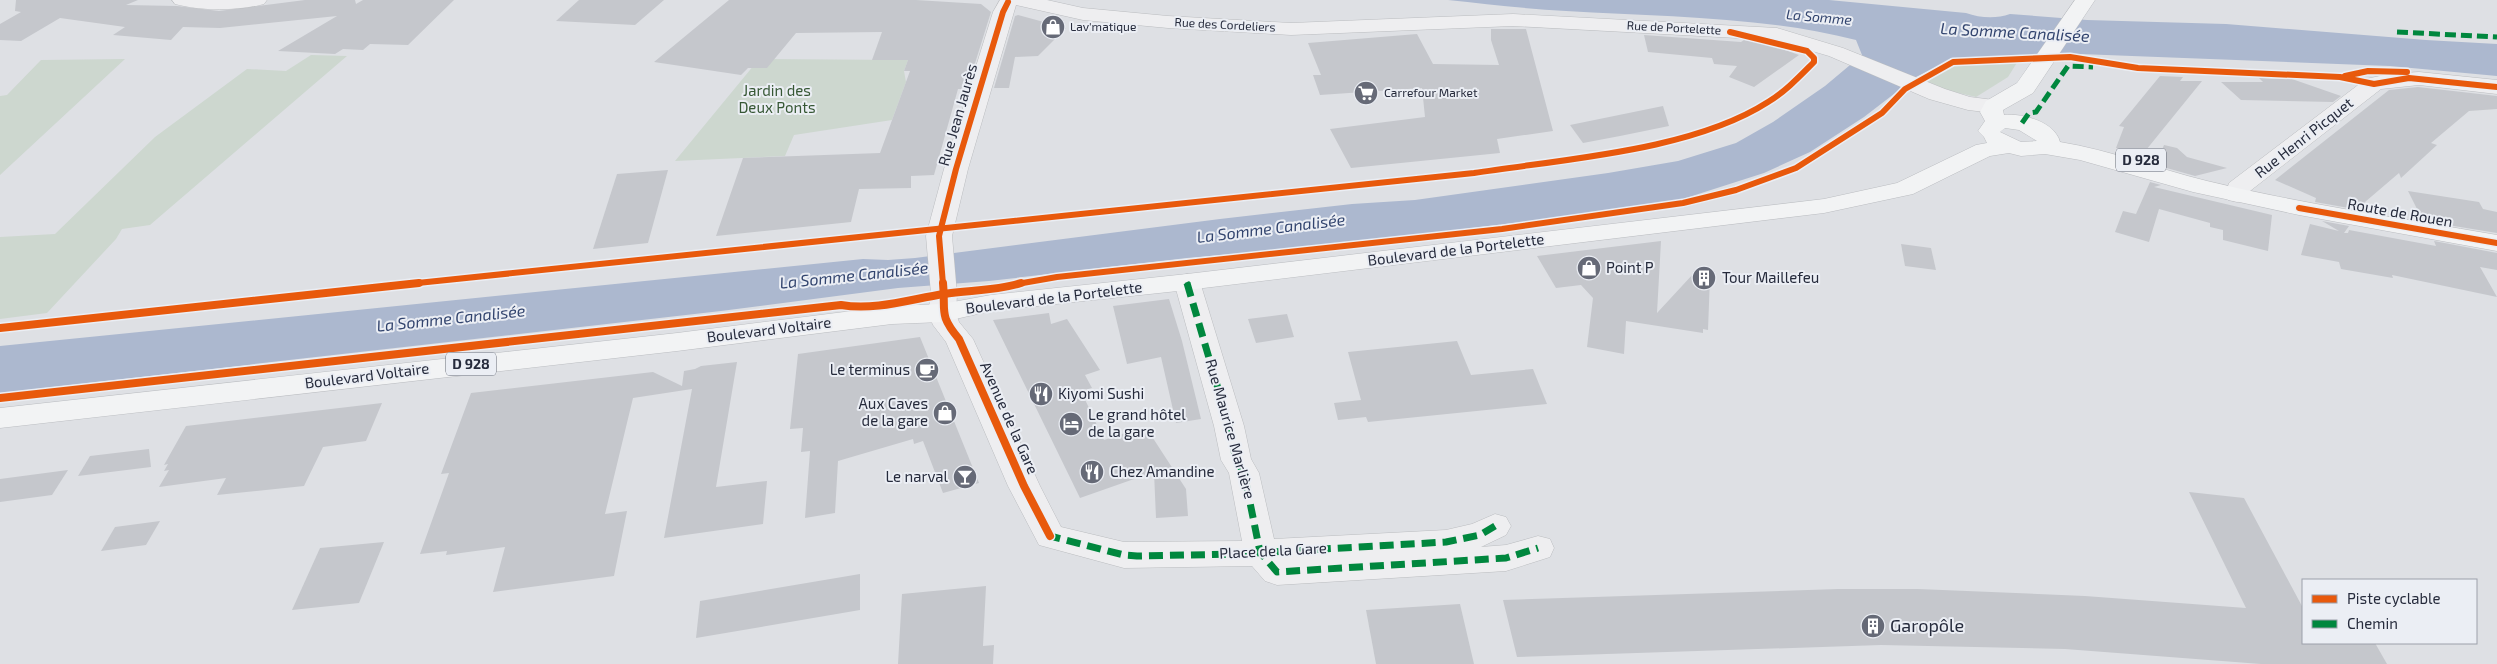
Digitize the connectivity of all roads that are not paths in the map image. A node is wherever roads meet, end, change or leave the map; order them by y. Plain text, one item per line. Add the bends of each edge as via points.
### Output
1 (182, 0) edge
2 (258, 0) edge
3 (1012, 1) edge
4 (2082, 6) edge
5 (1430, 22) joint
6 (2497, 87) edge
7 (2018, 94) junction
8 (1993, 122) junction
9 (2037, 134) junction
10 (2009, 146) junction
11 (1962, 159) junction
12 (2237, 192) junction
13 (2497, 243) edge
14 (1187, 282) junction
15 (943, 303) junction
16 (0, 418) edge
17 (1495, 526) dead end
18 (1050, 536) joint
19 (1538, 548) dead end
20 (1269, 562) junction

1 - 2 street
3 - 5 street, Rue des Cordeliers via 1083,14 1291,29
3 - 15 street, Rue Jean Jaurès via 1003,12 939,236
4 - 7 main road via 2039,70
5 - 8 street, Rue de Portelette via 1513,20 1777,34 1836,52 1931,91 1962,114
6 - 12 street, Rue Henri Picquet via 2409,78 2374,84
7 - 8 main road, Boulevard de la Portelette
7 - 9 main road via 2014,104 2016,112
8 - 9 main road
8 - 10 main road via 1994,138
8 - 11 main road, Boulevard de la Portelette / D 928
9 - 10 main road via 2030,150
9 - 12 main road, Route de Rouen / D 928 via 2083,153
10 - 11 main road, Boulevard de la Portelette / D 928 via 1984,150
11 - 14 main road, Boulevard de la Portelette / D 928 via 1941,173 1904,189 1824,206
12 - 13 main road, Route de Rouen / D 928 via 2299,208
14 - 15 main road, Boulevard de la Portelette / D 928 via 991,303
14 - 20 street, Rue Maurice Marlière via 1236,460 1244,474
15 - 16 main road, Boulevard Voltaire / D 928 via 892,315 677,342
15 - 18 street, Avenue de la Gare via 947,325 959,339 1024,486
17 - 20 street, Place de la Gare via 1480,535 1446,542
18 - 20 street, Place de la Gare via 1124,555
19 - 20 street, Place de la Gare via 1506,558

